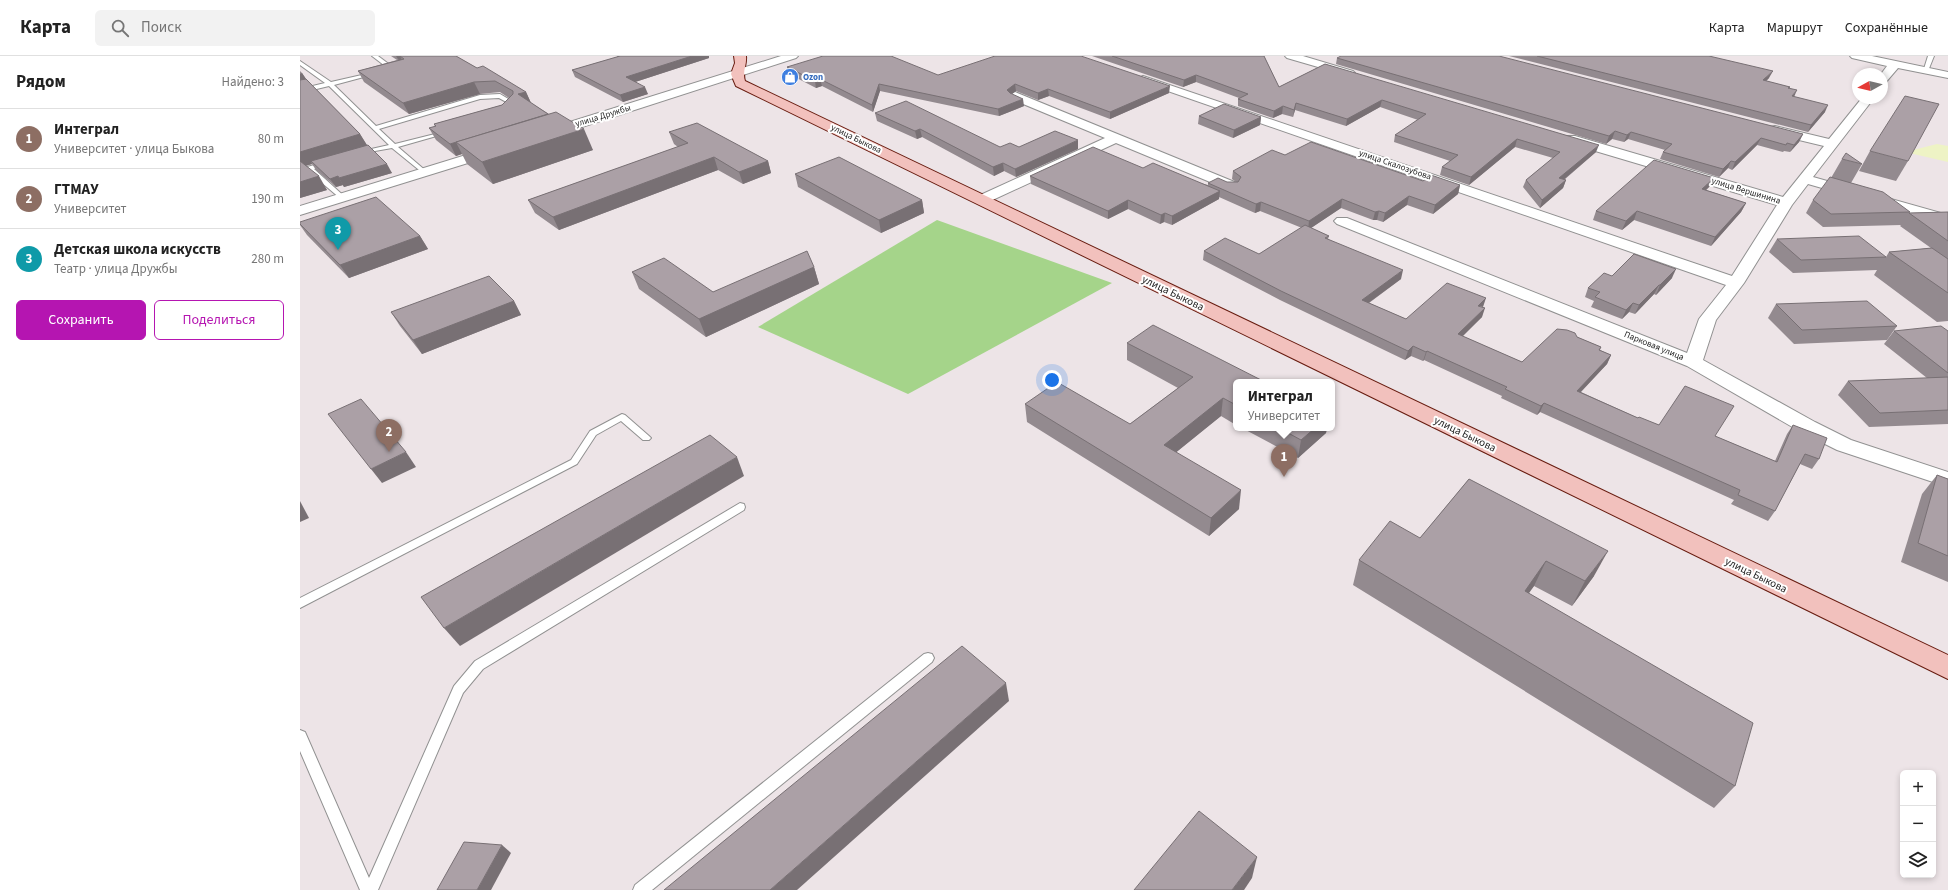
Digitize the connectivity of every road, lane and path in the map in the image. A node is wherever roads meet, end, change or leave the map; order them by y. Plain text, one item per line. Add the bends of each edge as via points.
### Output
1 (376, 56) edge
2 (792, 56) edge
3 (1291, 56) edge
4 (1856, 56) edge
5 (1931, 56) edge
6 (300, 63) edge
7 (1895, 64) junction
8 (738, 65) edge
9 (398, 66) edge
10 (391, 68) junction
11 (1925, 71) junction
12 (1888, 73) edge
13 (1128, 74) edge
14 (1948, 75) edge
15 (1360, 76) edge
16 (330, 84) junction
17 (300, 91) edge
18 (1015, 96) edge
19 (1863, 104) edge
20 (506, 114) edge
21 (375, 128) junction
22 (1766, 128) edge
23 (453, 129) edge
24 (1558, 135) edge
25 (538, 136) edge
26 (1116, 138) junction
27 (1832, 144) junction
28 (394, 146) junction
29 (500, 148) edge
30 (354, 155) edge
31 (332, 162) edge
32 (310, 169) junction
33 (300, 172) edge
34 (424, 172) junction
35 (1805, 179) junction
36 (1232, 186) edge
37 (343, 198) junction
38 (981, 200) junction
39 (1786, 203) junction
40 (300, 211) edge
41 (1948, 220) edge
42 (1342, 221) dead end
43 (1736, 283) junction
44 (1693, 362) junction
45 (646, 438) dead end
46 (1948, 480) edge
47 (740, 507) dead end
48 (300, 603) edge
49 (928, 658) dead end
50 (1948, 668) edge
51 (300, 736) edge
52 (367, 890) edge
53 (371, 890) edge
54 (640, 890) edge

1 - 10 lane
2 - 8 street, улица Дружбы
3 - 15 street
4 - 7 street
5 - 11 lane
6 - 16 lane
7 - 11 street
7 - 12 street
8 - 25 street, улица Дружбы
8 - 38 street, улица Быкова via 740,83
9 - 10 lane
10 - 16 lane
11 - 14 street
13 - 43 street, улица Скалозубова
16 - 17 lane
16 - 21 lane
18 - 26 street
19 - 27 street, Парковая улица
20 - 21 lane via 514,104 500,96 480,97
21 - 28 lane
22 - 27 street
23 - 28 lane
24 - 39 street, улица Вершинина
26 - 36 street
26 - 38 street
27 - 35 street, Парковая улица
28 - 30 lane
28 - 34 lane
29 - 34 street
31 - 32 lane
32 - 33 lane
32 - 37 lane
34 - 37 street
35 - 39 street, Парковая улица
35 - 41 street
37 - 40 street
38 - 50 street, улица Быкова
39 - 43 street, Парковая улица
42 - 44 street, Парковая улица
43 - 44 street, Парковая улица via 1708,319
44 - 46 street via 1808,428 1844,445
45 - 48 lane via 622,416 593,433 574,462
47 - 53 lane via 479,665 458,690
49 - 54 lane
51 - 52 lane

